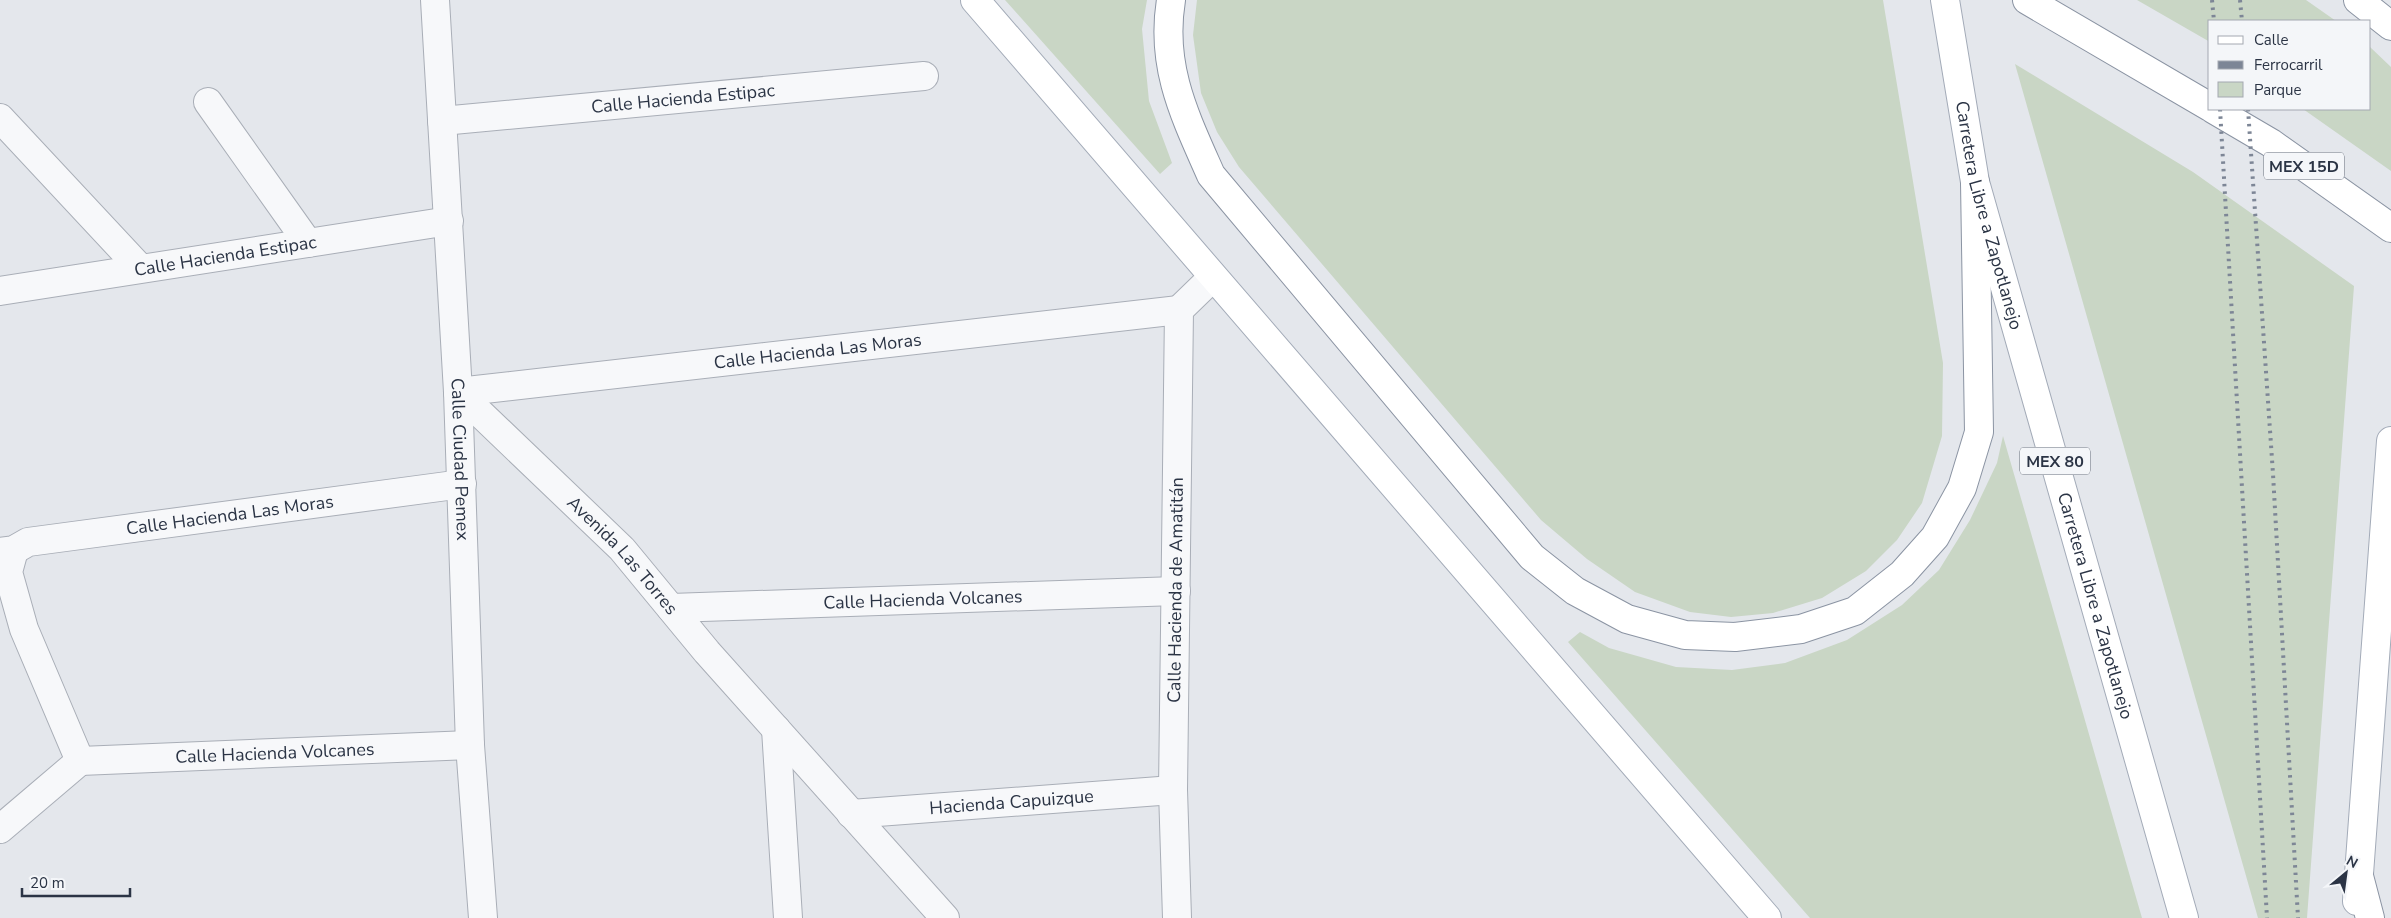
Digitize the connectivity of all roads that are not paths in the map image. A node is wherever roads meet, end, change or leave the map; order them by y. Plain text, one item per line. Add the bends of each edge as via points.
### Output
1 (435, 0) edge
2 (975, 0) edge
3 (1171, 0) edge
4 (1945, 0) edge
5 (2027, 0) edge
6 (2358, 0) edge
7 (2391, 26) edge
8 (924, 76) dead end
9 (208, 102) dead end
10 (2208, 106) edge
11 (2215, 110) edge
12 (0, 118) edge
13 (442, 121) junction
14 (1975, 182) junction
15 (448, 221) junction
16 (2391, 228) edge
17 (308, 243) junction
18 (140, 268) junction
19 (1214, 277) junction
20 (0, 290) edge
21 (1179, 310) junction
22 (458, 392) junction
23 (2391, 441) edge
24 (462, 484) junction
25 (7, 551) edge
26 (1176, 591) junction
27 (671, 608) junction
28 (776, 729) junction
29 (470, 745) junction
30 (80, 761) junction
31 (1173, 790) junction
32 (851, 814) junction
33 (0, 829) edge
34 (2359, 876) junction
35 (483, 918) edge
36 (788, 918) edge
37 (945, 918) edge
38 (1177, 918) edge
39 (1767, 918) edge
40 (2184, 918) edge
41 (2356, 918) edge
42 (2370, 918) edge

1 - 13 street, Calle Ciudad Pemex
2 - 19 main road
3 - 14 main road via 1167,46 1172,72 1180,105 1211,175 1532,557 1575,591 1627,620 1685,634 1735,637 1801,629 1855,611 1902,574 1936,537 1962,488 1979,432
4 - 14 main road, Carretera Libre a Zapotlanejo / MEX 80
5 - 10 main road
6 - 7 main road
8 - 13 street, Calle Hacienda Estipac
9 - 17 street
11 - 16 main road, MEX 15D via 2271,143
12 - 18 street
13 - 15 street, Calle Ciudad Pemex
14 - 40 main road, Carretera Libre a Zapotlanejo / MEX 80
15 - 17 street, Calle Hacienda Estipac
15 - 22 street, Calle Ciudad Pemex
17 - 18 street, Calle Hacienda Estipac
18 - 20 street, Calle Hacienda Estipac
19 - 21 street
19 - 39 main road
21 - 22 street, Calle Hacienda Las Moras
21 - 26 street, Calle Hacienda de Amatitán
22 - 24 street, Calle Ciudad Pemex
22 - 27 street, Avenida Las Torres via 622,549
23 - 34 main road
24 - 25 street, Calle Hacienda Las Moras via 28,542
24 - 29 street, Calle Ciudad Pemex
25 - 30 street via 8,572 24,629
26 - 27 street, Calle Hacienda Volcanes
26 - 31 street, Calle Hacienda de Amatitán
27 - 28 street, Avenida Las Torres
28 - 32 street, Avenida Las Torres
28 - 36 street
29 - 30 street, Calle Hacienda Volcanes
29 - 35 street, Calle Ciudad Pemex
30 - 33 street
31 - 32 street, Hacienda Capuizque
31 - 38 street, Calle Hacienda de Amatitán
32 - 37 street, Avenida Las Torres
34 - 41 main road
34 - 42 main road

